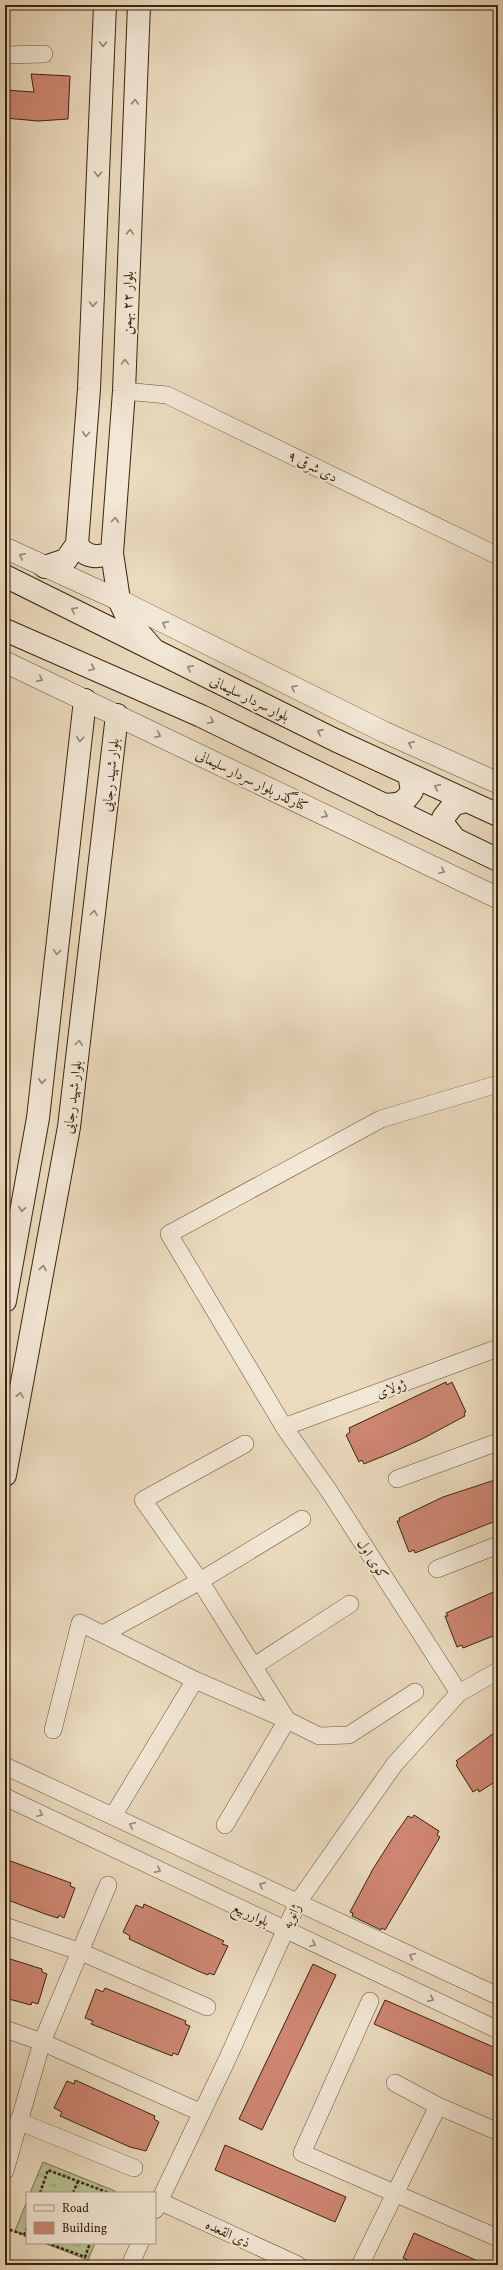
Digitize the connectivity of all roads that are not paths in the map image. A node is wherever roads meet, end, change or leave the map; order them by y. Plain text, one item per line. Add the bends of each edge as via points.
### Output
1 (105, 5) edge
2 (139, 5) edge
3 (44, 54) dead end
4 (5, 55) edge
5 (124, 391) junction
6 (77, 544) junction
7 (5, 548) edge
8 (112, 553) junction
9 (498, 556) edge
10 (45, 567) junction
11 (5, 576) edge
12 (119, 600) junction
13 (5, 630) edge
14 (154, 650) junction
15 (5, 662) edge
16 (84, 700) junction
17 (116, 715) junction
18 (409, 774) junction
19 (498, 783) edge
20 (466, 801) junction
21 (383, 805) junction
22 (498, 815) edge
23 (455, 839) junction
24 (67, 856) junction
25 (498, 860) edge
26 (100, 864) junction
27 (498, 898) edge
28 (498, 1084) edge
29 (5, 1301) edge
30 (498, 1348) edge
31 (284, 1427) junction
32 (498, 1442) edge
33 (246, 1444) dead end
34 (5, 1475) edge
35 (397, 1479) dead end
36 (302, 1519) dead end
37 (498, 1545) edge
38 (437, 1570) dead end
39 (200, 1581) junction
40 (350, 1604) dead end
41 (103, 1634) junction
42 (254, 1666) junction
43 (498, 1671) edge
44 (195, 1680) junction
45 (415, 1692) dead end
46 (459, 1693) junction
47 (287, 1720) junction
48 (53, 1730) dead end
49 (5, 1766) edge
50 (5, 1797) edge
51 (113, 1816) junction
52 (225, 1825) dead end
53 (108, 1885) dead end
54 (298, 1902) junction
55 (5, 1926) edge
56 (284, 1930) junction
57 (80, 1952) junction
58 (498, 1996) edge
59 (370, 2001) dead end
60 (207, 2007) dead end
61 (5, 2029) edge
62 (498, 2030) edge
63 (42, 2042) junction
64 (395, 2083) dead end
65 (438, 2106) junction
66 (202, 2113) junction
67 (18, 2121) junction
68 (494, 2130) dead end
69 (8, 2143) edge
70 (134, 2168) dead end
71 (5, 2171) edge
72 (395, 2193) junction
73 (157, 2206) edge
74 (498, 2238) edge
75 (140, 2244) edge
76 (130, 2265) edge
77 (298, 2265) edge
78 (360, 2265) edge

1 -> 6 main road via 89,389
5 -> 2 main road, بلوار ۲۲ بهمن
3 - 4 street
8 -> 5 main road, بلوار ۲۲ بهمن
5 - 9 street, ۹ دی شرقی via 167,395
6 - 8 main road via 82,552 93,556
6 - 10 main road via 66,560
10 -> 7 street
8 - 12 main road, بلوار ۲۲ بهمن
10 - 12 street
14 -> 11 main road, بلوار سردار سلیمانی
12 - 14 main road, بلوار ۲۲ بهمن via 129,621
19 -> 12 street via 384,732
13 -> 21 main road via 202,716
18 -> 14 main road, بلوار سردار سلیمانی
15 -> 16 street, کنارگذر بلوار سردار سلیمانی
16 - 17 street, کنارگذر بلوار سردار سلیمانی
16 -> 24 main road
17 - 26 main road, بلوار شهید رجایی
17 -> 27 street, کنارگذر بلوار سردار سلیمانی
20 -> 18 main road, بلوار سردار سلیمانی
18 - 21 main road via 412,791 408,797 401,804
20 - 22 main road, بلوار سردار سلیمانی
20 - 23 main road via 454,804 443,818 444,826
21 - 23 main road
23 - 25 main road
24 - 26 main road via 79,851 90,852
24 -> 29 main road via 38,1118
34 -> 26 main road, بلوار شهید رجایی via 69,1127
28 - 31 street, کوی اول via 381,1119 169,1234
30 - 31 street, ژولای
31 - 46 street, کوی اول via 329,1491
32 - 35 street
33 - 39 street via 143,1500
36 - 39 street
37 - 38 street
39 - 41 street
39 - 42 street
40 - 42 street
41 - 44 street
41 - 48 street via 80,1623
42 - 47 street
43 - 46 street, ژانویه
44 - 47 street
44 - 51 street
45 - 47 street via 349,1735 319,1736
46 - 54 street, ژانویه via 394,1765
47 - 52 street
49 - 51 street
50 -> 56 street, بلوارربیع
54 -> 51 street
53 - 57 street
54 - 56 street, ژانویه
58 -> 54 street
55 - 57 street
56 -> 62 street, بلوارربیع
56 - 66 street, ژانویه
57 - 60 street
57 - 63 street
59 - 72 street via 302,2152
61 - 63 street
63 - 66 street
63 - 67 street
64 - 65 street
65 - 68 street
65 - 72 street
66 - 73 street, ژانویه
67 - 69 street
67 - 70 street
69 - 71 street
72 - 74 street
72 - 78 street
73 - 77 street, ذی القعده
75 - 76 street

